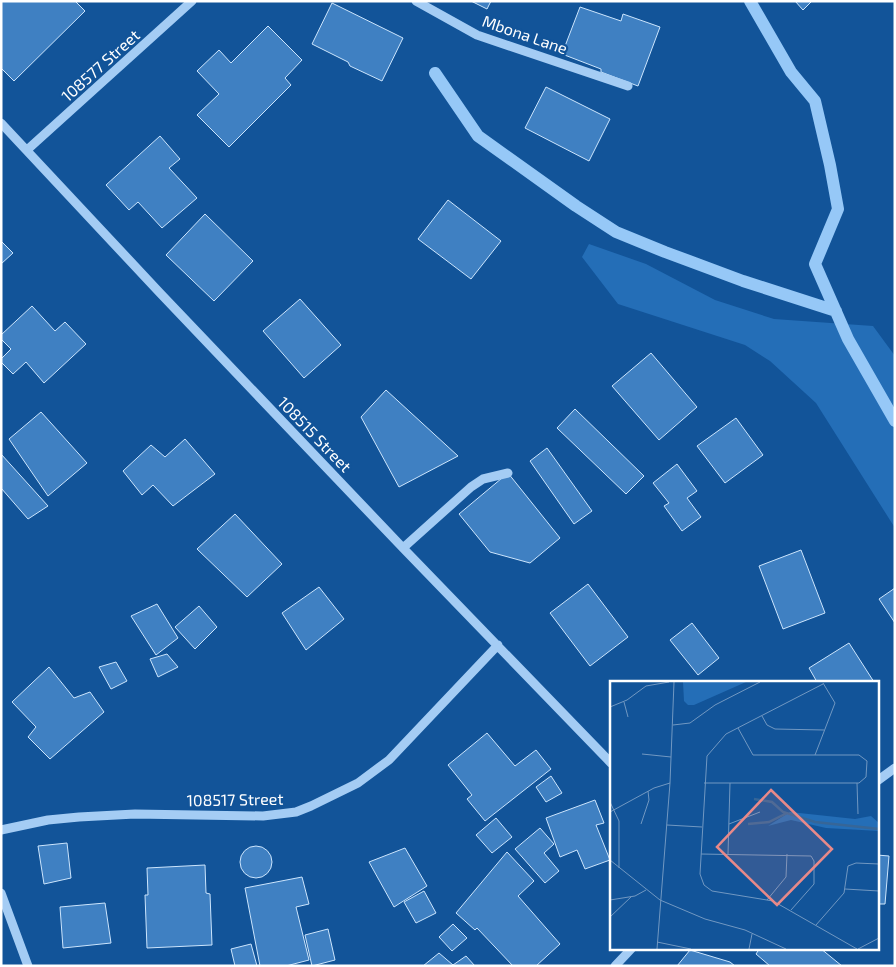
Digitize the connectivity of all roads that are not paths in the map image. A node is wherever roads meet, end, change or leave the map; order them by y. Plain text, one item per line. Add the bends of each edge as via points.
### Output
1 (192, 1) edge
2 (416, 1) edge
3 (628, 86) dead end
4 (1, 123) edge
5 (27, 150) junction
6 (508, 473) dead end
7 (402, 548) junction
8 (498, 645) junction
9 (610, 762) edge
10 (895, 768) edge
11 (878, 780) edge
12 (1, 830) edge
13 (1, 893) edge
14 (630, 950) edge
15 (28, 966) edge
16 (616, 966) edge

1 - 5 street, 108577 Street
2 - 3 street, Mbona Lane via 478,35
4 - 5 street, 108515 Street
5 - 7 street, 108515 Street
6 - 7 street via 483,479 471,487
7 - 8 street, 108515 Street
8 - 9 street, 108515 Street
8 - 12 street, 108517 Street via 388,760 358,783 296,812 263,816 135,814 79,817
10 - 11 street
13 - 15 street
14 - 16 street

